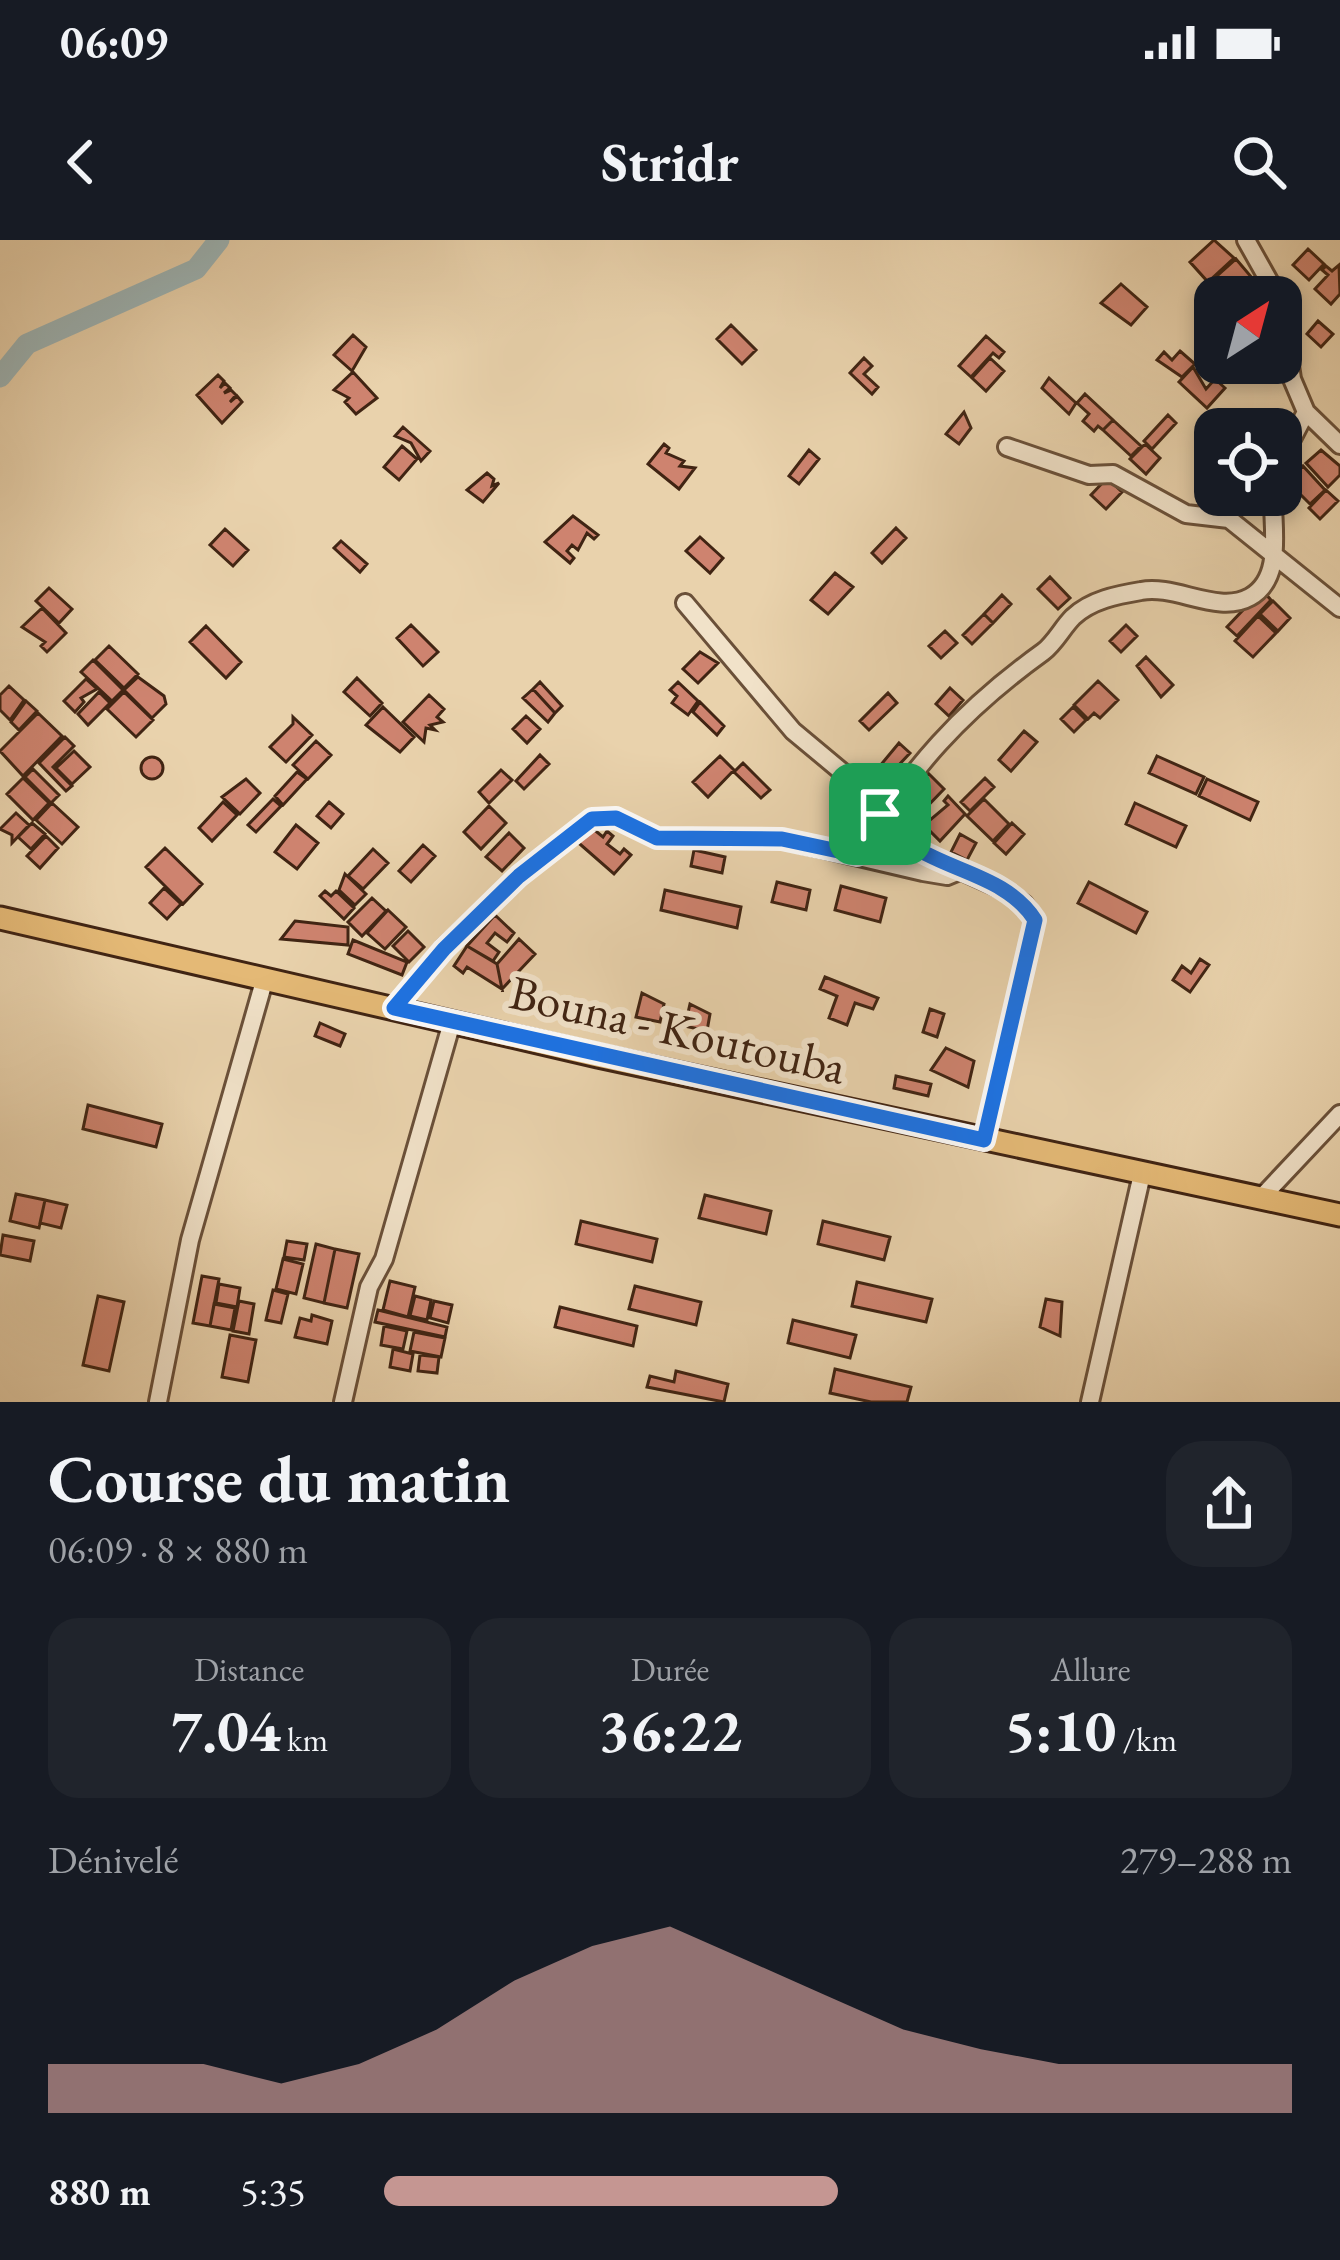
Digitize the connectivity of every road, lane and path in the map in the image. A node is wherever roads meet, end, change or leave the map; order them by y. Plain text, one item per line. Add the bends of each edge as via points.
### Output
1 (1246, 240) edge
2 (1266, 276) edge
3 (1294, 384) edge
4 (1306, 412) junction
5 (1302, 420) edge
6 (1340, 445) edge
7 (1007, 447) dead end
8 (1274, 516) edge
9 (1275, 556) junction
10 (685, 603) dead end
11 (1340, 608) edge
12 (880, 814) junction
13 (857, 855) junction
14 (960, 871) junction
15 (0, 918) edge
16 (265, 978) junction
17 (394, 1008) junction
18 (452, 1022) junction
19 (1340, 1114) edge
20 (984, 1140) junction
21 (1142, 1174) junction
22 (1261, 1198) junction
23 (1340, 1215) edge
24 (158, 1402) edge
25 (343, 1402) edge
26 (1090, 1402) edge

1 - 2 street
3 - 4 street
4 - 5 street
4 - 6 street
7 - 9 street via 1089,475 1113,474 1186,514 1229,519
8 - 9 street
9 - 11 street
9 - 12 street via 1260,589 1234,602 1148,589 1076,614 1048,648 952,726
10 - 12 street via 793,731
12 - 13 street
12 - 14 street via 904,845
13 - 14 street via 947,876
13 - 17 street via 782,839 657,838 616,818 592,819 519,876
14 - 20 street via 1024,904 1035,920
15 - 16 main road, Bouna - Koutouba
16 - 17 main road, Bouna - Koutouba
16 - 24 street via 190,1240
17 - 18 main road, Bouna - Koutouba
18 - 20 main road, Bouna - Koutouba
18 - 25 street via 369,1287
19 - 22 street
20 - 21 main road, Bouna - Koutouba
21 - 22 main road, Bouna - Koutouba
21 - 26 street
22 - 23 main road, Bouna - Koutouba

